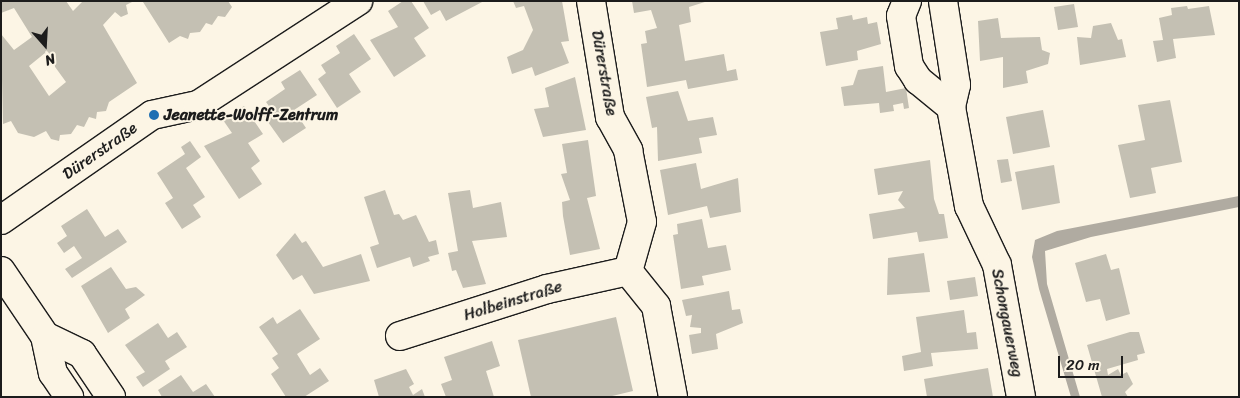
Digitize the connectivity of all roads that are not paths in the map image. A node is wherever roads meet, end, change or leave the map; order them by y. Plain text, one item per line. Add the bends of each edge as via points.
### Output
1 (358, 1) edge
2 (591, 1) edge
3 (906, 1) edge
4 (943, 1) edge
5 (951, 106) junction
6 (1, 220) edge
7 (1, 271) edge
8 (628, 271) junction
9 (45, 336) junction
10 (400, 336) dead end
11 (69, 397) edge
12 (111, 397) edge
13 (673, 397) edge
14 (1021, 397) edge

1 - 6 street, Dürerstraße via 198,105 152,115
2 - 8 street, Dürerstraße via 610,117 628,150 642,222
3 - 5 street via 901,16 909,66 918,80
4 - 5 street, Schongauerweg via 956,85
5 - 14 street, Schongauerweg via 968,206 998,265
7 - 9 street
8 - 10 street, Holbeinstraße via 547,289
8 - 13 street via 656,306
9 - 11 street via 53,373
9 - 12 street via 82,354

